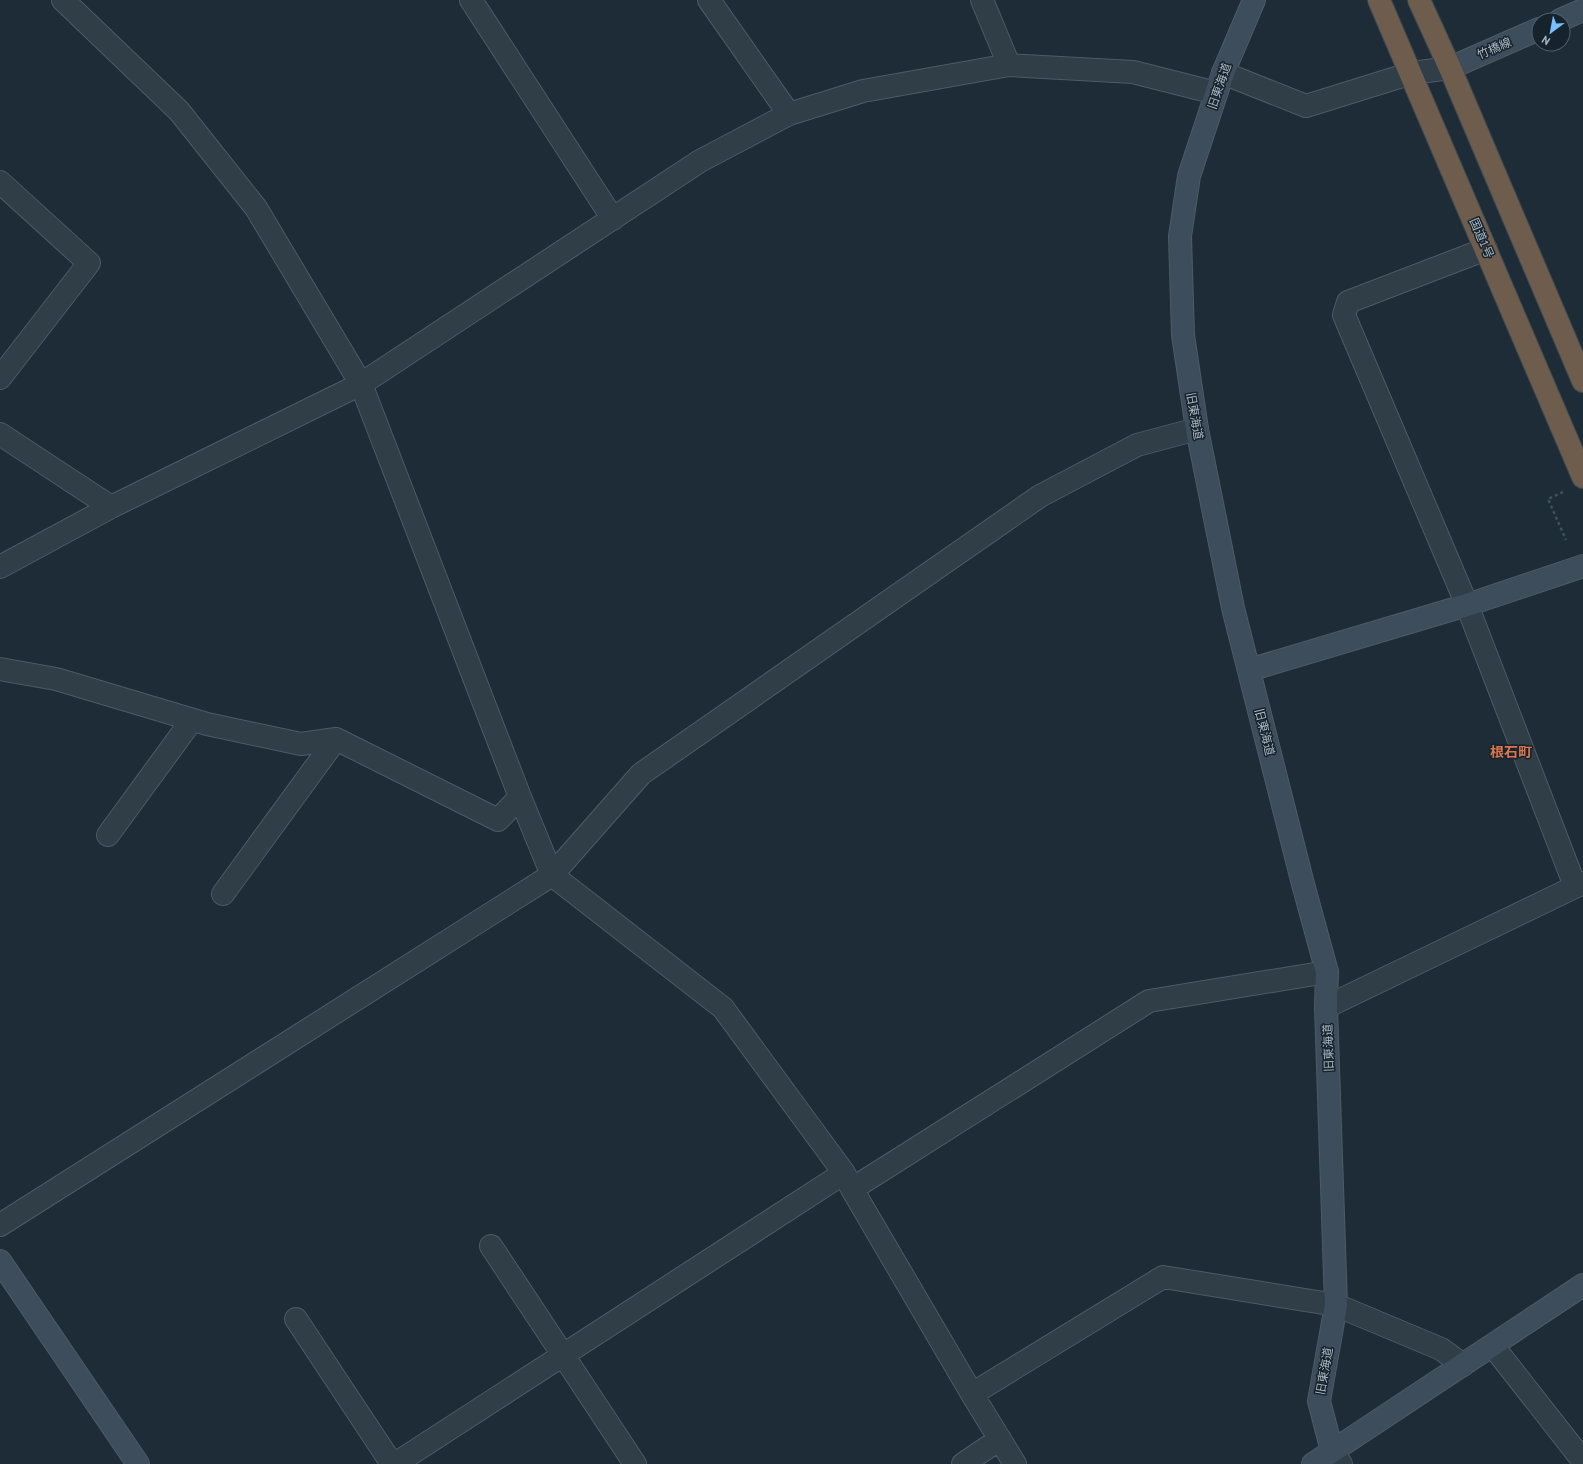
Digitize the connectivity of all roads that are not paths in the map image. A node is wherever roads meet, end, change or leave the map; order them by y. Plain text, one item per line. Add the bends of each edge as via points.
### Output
1 (63, 0) edge
2 (471, 0) edge
3 (709, 0) edge
4 (982, 0) edge
5 (1254, 0) edge
6 (1380, 0) edge
7 (1419, 0) edge
8 (1583, 10) edge
9 (1571, 15) edge
10 (1531, 33) edge
11 (1009, 65) junction
12 (1450, 68) junction
13 (1223, 73) junction
14 (1412, 73) junction
15 (1216, 93) junction
16 (789, 114) junction
17 (0, 182) edge
18 (613, 219) junction
19 (1486, 249) junction
20 (0, 378) edge
21 (1583, 381) edge
22 (361, 384) junction
23 (1197, 429) junction
24 (0, 434) edge
25 (1583, 477) edge
26 (111, 506) junction
27 (1583, 566) edge
28 (0, 567) edge
29 (1467, 605) junction
30 (0, 668) edge
31 (1249, 670) junction
32 (192, 720) junction
33 (336, 739) junction
34 (520, 797) junction
35 (108, 835) dead end
36 (552, 875) junction
37 (1579, 884) edge
38 (223, 894) dead end
39 (1327, 972) junction
40 (1326, 1007) junction
41 (848, 1181) junction
42 (0, 1225) edge
43 (491, 1246) dead end
44 (0, 1261) edge
45 (1583, 1285) edge
46 (1336, 1305) junction
47 (296, 1319) dead end
48 (1493, 1346) junction
49 (563, 1354) junction
50 (1463, 1365) junction
51 (972, 1394) junction
52 (1000, 1440) junction
53 (1336, 1457) edge
54 (1583, 1460) edge
55 (138, 1464) edge
56 (392, 1464) edge
57 (395, 1464) edge
58 (636, 1464) edge
59 (963, 1464) edge
60 (1015, 1464) edge
61 (1313, 1464) edge

1 - 22 street via 179,111 256,208
2 - 18 street
3 - 16 street
4 - 11 street
5 - 13 street, 旧東海道
6 - 14 highway, 国道1号
7 - 12 highway
8 - 9 street
10 - 12 street, 竹橋線
11 - 15 street via 1134,72
11 - 16 street via 863,91
12 - 14 street
12 - 21 highway
13 - 14 street via 1306,106
13 - 15 street, 旧東海道
14 - 19 highway, 国道1号
15 - 23 street, 旧東海道 via 1189,176 1180,236 1182,335
16 - 18 street via 700,161
17 - 20 street via 89,263
18 - 22 street
19 - 25 highway, 国道1号
19 - 29 street via 1348,302 1344,315
22 - 26 street
22 - 34 street
23 - 31 street, 旧東海道
23 - 36 street via 1136,445 1040,496 641,774
24 - 26 street
26 - 28 street
27 - 29 street
29 - 31 street
29 - 37 street
30 - 32 street via 56,679
31 - 39 street, 旧東海道 via 1302,884
32 - 33 street via 301,744
32 - 35 street
33 - 34 street via 498,820
33 - 38 street
34 - 36 street
36 - 41 street via 723,1008
36 - 42 street
37 - 40 street
39 - 40 street, 旧東海道
39 - 41 street via 1149,1001
40 - 46 street, 旧東海道
41 - 49 street
41 - 51 street
43 - 49 street
44 - 55 street
45 - 48 street
46 - 50 street via 1441,1349
46 - 51 street via 1163,1277
46 - 53 street, 旧東海道 via 1319,1401
47 - 56 street
48 - 50 street
48 - 54 street
49 - 57 street
49 - 58 street
50 - 53 street
51 - 52 street
52 - 59 street
52 - 60 street
53 - 61 street

